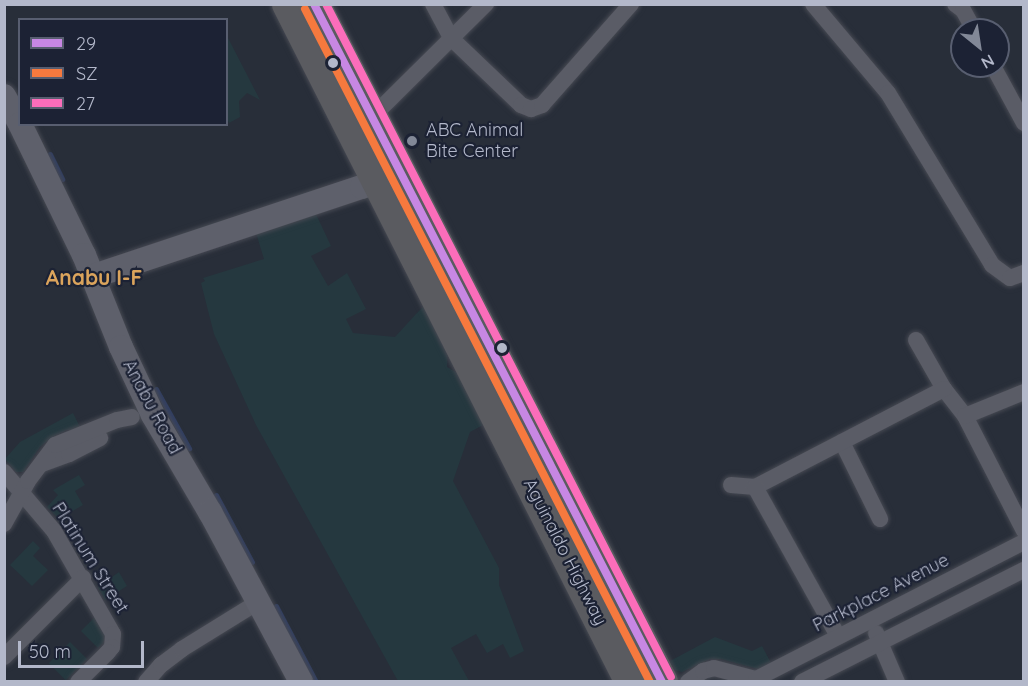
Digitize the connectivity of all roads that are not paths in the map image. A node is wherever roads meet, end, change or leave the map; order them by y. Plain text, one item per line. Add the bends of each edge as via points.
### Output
1 (288, 4) edge
2 (314, 4) edge
3 (433, 4) edge
4 (486, 4) edge
5 (631, 4) edge
6 (813, 4) edge
7 (955, 4) edge
8 (967, 18) edge
9 (452, 39) junction
10 (999, 78) edge
11 (4, 96) edge
12 (18, 120) edge
13 (1023, 123) edge
14 (363, 124) junction
15 (21, 126) edge
16 (389, 175) junction
17 (1023, 273) edge
18 (94, 276) junction
19 (916, 340) dead end
20 (944, 390) junction
21 (1023, 392) edge
22 (140, 412) junction
23 (965, 416) junction
24 (842, 442) junction
25 (4, 472) edge
26 (731, 485) dead end
27 (755, 486) junction
28 (23, 492) junction
29 (880, 519) dead end
30 (4, 524) edge
31 (1023, 531) edge
32 (1023, 542) edge
33 (1023, 570) edge
34 (82, 578) junction
35 (258, 602) junction
36 (870, 620) junction
37 (838, 636) junction
38 (881, 641) junction
39 (4, 657) edge
40 (764, 679) edge
41 (78, 681) edge
42 (146, 681) edge
43 (301, 681) edge
44 (631, 681) edge
45 (662, 681) edge
46 (688, 681) edge
47 (802, 681) edge
48 (897, 681) edge

1 - 14 highway, Aguinaldo Highway
2 - 14 highway, Aguinaldo Highway
3 - 9 street
4 - 9 street
5 - 9 street via 537,108 521,105
6 - 17 street via 888,93 992,265 1010,278
7 - 8 street
9 - 14 street
10 - 13 street
11 - 12 street, Anabu Road
14 - 16 highway, Aguinaldo Highway
15 - 18 street, Anabu Road
16 - 18 street
16 - 44 highway, Aguinaldo Highway
16 - 45 highway, Aguinaldo Highway
18 - 22 street, Anabu Road
19 - 20 street
20 - 23 street
20 - 24 street
21 - 23 street
22 - 28 street via 62,441 48,453
22 - 35 street, Anabu Road via 210,512
23 - 31 street
24 - 27 street
24 - 29 street
25 - 28 street, Platinum Street
26 - 27 street
27 - 37 street
28 - 30 street
28 - 34 street, Platinum Street via 50,525
32 - 36 street, Parkplace Avenue
33 - 38 street
34 - 39 street
34 - 41 street, Platinum Street via 114,640 108,652
35 - 42 street via 182,649
35 - 43 street, Anabu Road
36 - 37 street, Parkplace Avenue
36 - 38 street
37 - 40 street, Parkplace Avenue
38 - 47 street
38 - 48 street
40 - 46 street, Parkplace Avenue via 714,668

